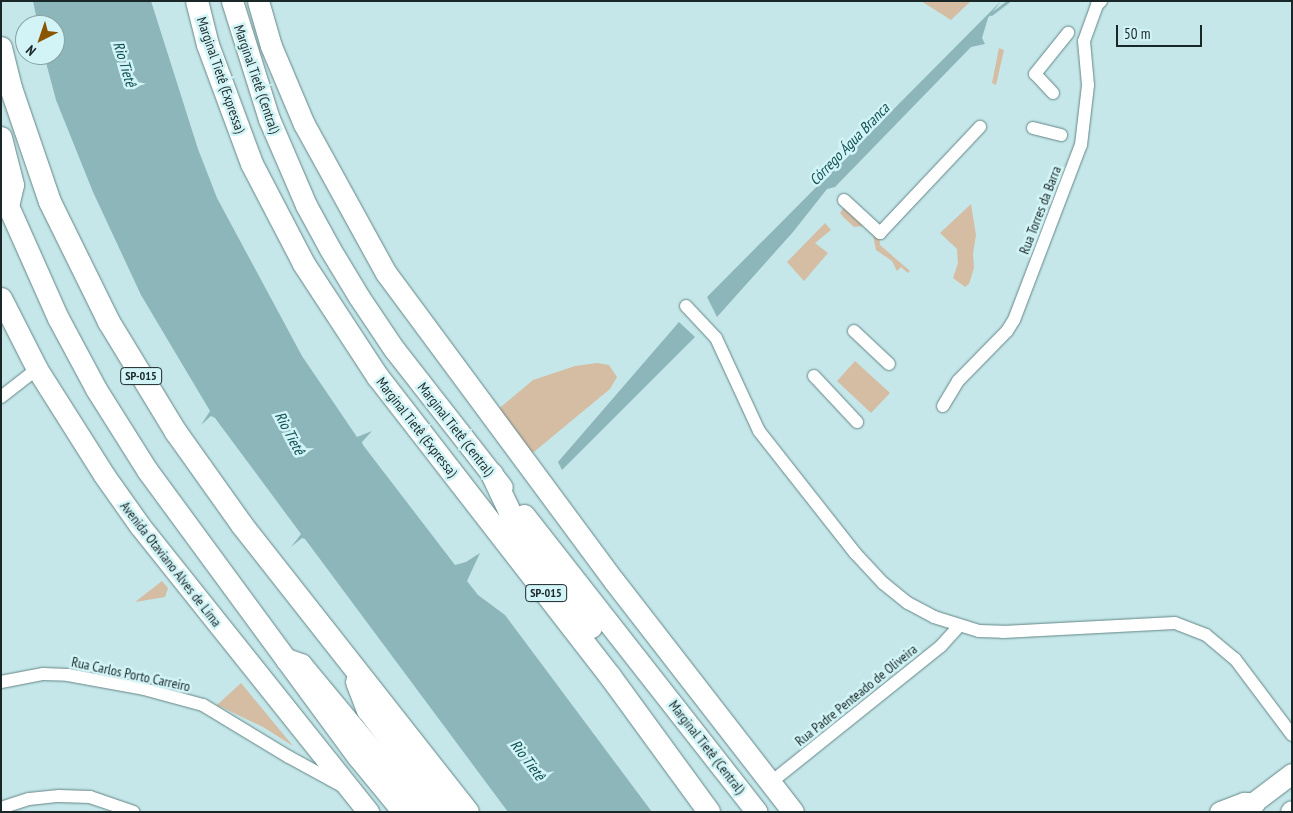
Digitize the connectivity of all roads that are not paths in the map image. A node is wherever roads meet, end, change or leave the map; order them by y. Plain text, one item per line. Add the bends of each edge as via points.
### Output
1 (197, 1) edge
2 (232, 1) edge
3 (258, 1) edge
4 (1096, 3) edge
5 (1068, 33) dead end
6 (1, 48) edge
7 (1053, 93) dead end
8 (980, 127) dead end
9 (1033, 128) dead end
10 (1061, 135) dead end
11 (1, 138) edge
12 (5, 198) edge
13 (844, 200) dead end
14 (1, 298) edge
15 (686, 306) dead end
16 (854, 331) dead end
17 (889, 364) dead end
18 (37, 369) junction
19 (814, 376) dead end
20 (1, 398) edge
21 (943, 406) dead end
22 (856, 422) dead end
23 (492, 474) junction
24 (614, 581) junction
25 (958, 626) junction
26 (287, 660) junction
27 (351, 665) junction
28 (1, 682) edge
29 (1292, 735) edge
30 (1292, 774) edge
31 (770, 783) junction
32 (353, 792) junction
33 (1248, 807) edge
34 (1, 808) edge
35 (787, 810) edge
36 (134, 812) edge
37 (368, 812) edge
38 (403, 812) edge
39 (423, 812) edge
40 (446, 812) edge
41 (468, 812) edge
42 (709, 812) edge
43 (726, 812) edge
44 (757, 812) edge
45 (1220, 812) edge

1 - 42 highway, Marginal Tietê (Expressa) / SP-015 via 208,45 252,164 304,264 378,377 610,676
2 - 23 highway, Marginal Tietê (Central) via 269,118 306,205 330,249 394,349
3 - 24 highway via 271,46 304,124 386,274
4 - 21 street, Rua Torres da Barra via 1084,40 1088,85 1082,145 1014,320 958,381
5 - 7 street via 1034,74
6 - 27 highway, SP-015 via 11,88 50,202 108,322 176,432 242,525
8 - 13 street via 880,233
9 - 10 street
11 - 12 highway via 13,185
12 - 26 highway via 58,318 104,404 178,515
14 - 18 highway, Avenida Otaviano Alves de Lima
15 - 25 street via 713,333 758,431 855,552 908,603
16 - 17 street
18 - 20 street
18 - 32 highway, Avenida Otaviano Alves de Lima via 140,526
19 - 22 street
23 - 43 highway via 510,512
23 - 44 highway, Marginal Tietê (Central)
24 - 31 highway
24 - 35 highway via 634,625
25 - 29 street via 1003,632 1176,623 1206,635 1235,658
25 - 31 street, Rua Padre Penteado de Oliveira via 941,646
26 - 38 highway
26 - 39 highway via 301,665
27 - 40 highway, SP-015 via 368,710
27 - 41 highway, SP-015
28 - 32 street, Rua Carlos Porto Carreiro via 43,674 68,675 144,689 203,705
30 - 33 main road
31 - 35 highway
32 - 37 highway, Avenida Otaviano Alves de Lima
33 - 45 highway via 1244,802
34 - 36 street via 29,799 60,796 90,798

